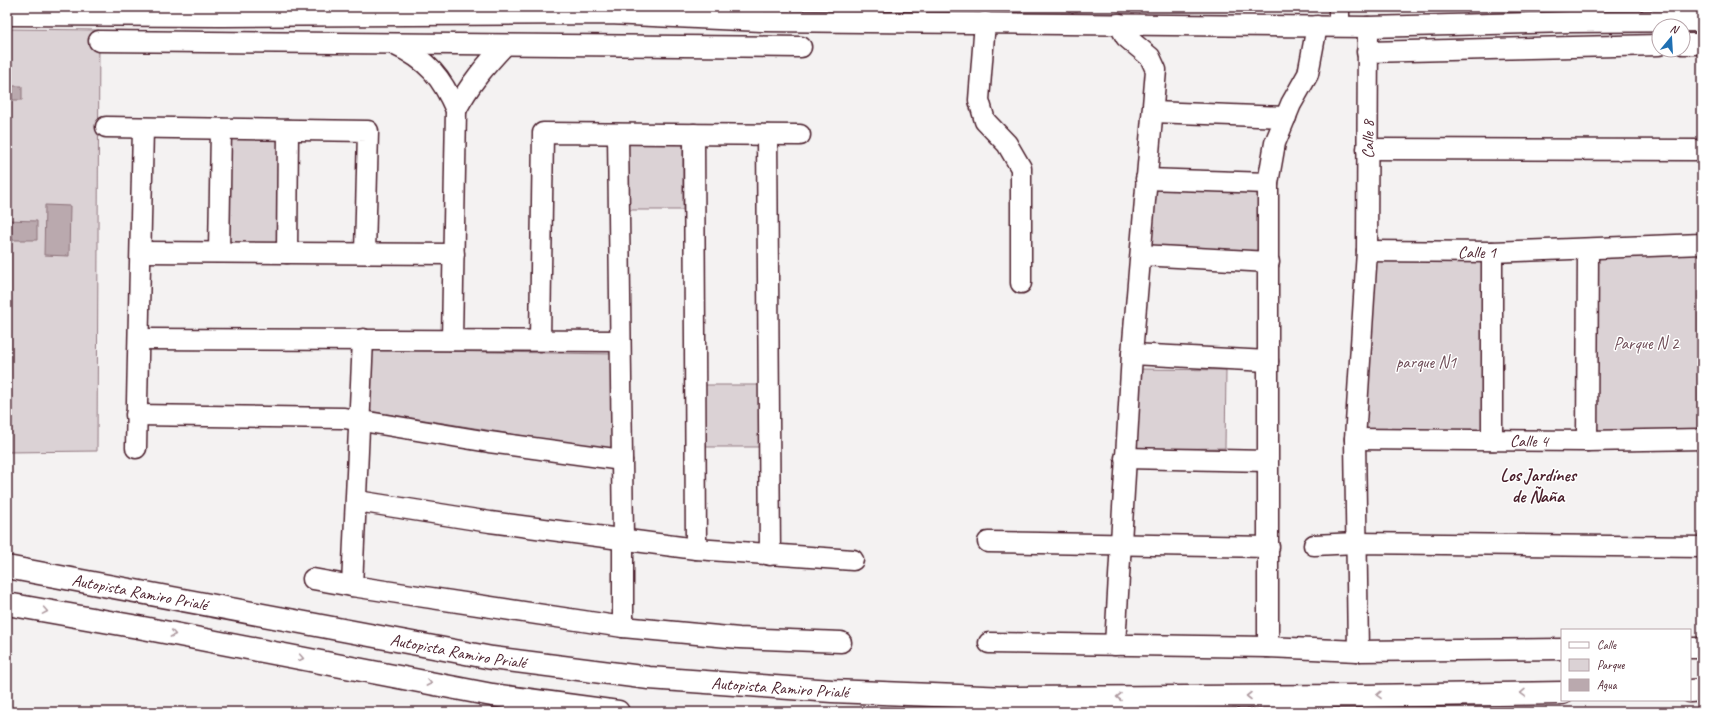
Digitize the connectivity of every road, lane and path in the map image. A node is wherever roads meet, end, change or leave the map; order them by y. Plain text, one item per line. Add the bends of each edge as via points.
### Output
1 (610, 11) edge
2 (222, 12) edge
3 (7, 15) edge
4 (173, 16) junction
5 (771, 16) edge
6 (1339, 17) edge
7 (1702, 21) edge
8 (985, 22) junction
9 (1119, 24) junction
10 (1317, 26) junction
11 (1368, 27) junction
12 (98, 41) dead end
13 (182, 42) junction
14 (394, 44) junction
15 (1691, 44) edge
16 (1702, 44) edge
17 (505, 45) junction
18 (1651, 45) edge
19 (740, 47) junction
20 (801, 47) dead end
21 (1367, 52) junction
22 (456, 110) junction
23 (1152, 112) junction
24 (1286, 116) junction
25 (106, 127) dead end
26 (143, 128) junction
27 (221, 129) junction
28 (288, 130) junction
29 (618, 134) junction
30 (694, 134) junction
31 (767, 135) junction
32 (800, 135) dead end
33 (1367, 149) junction
34 (1702, 150) edge
35 (1146, 179) junction
36 (1268, 183) junction
37 (1702, 244) edge
38 (1588, 250) junction
39 (1367, 251) junction
40 (141, 252) junction
41 (219, 252) junction
42 (1492, 252) junction
43 (287, 253) junction
44 (365, 253) junction
45 (454, 254) junction
46 (1140, 255) junction
47 (1269, 262) junction
48 (1021, 283) dead end
49 (139, 339) junction
50 (363, 339) junction
51 (452, 340) junction
52 (540, 340) junction
53 (620, 341) junction
54 (1132, 354) junction
55 (1268, 361) junction
56 (136, 414) junction
57 (360, 420) junction
58 (1355, 439) junction
59 (1702, 439) edge
60 (1492, 440) junction
61 (1587, 441) junction
62 (136, 448) dead end
63 (1125, 458) junction
64 (622, 460) junction
65 (1267, 461) junction
66 (356, 501) junction
67 (624, 540) junction
68 (988, 542) dead end
69 (1356, 543) junction
70 (1120, 545) junction
71 (1314, 545) dead end
72 (1269, 547) junction
73 (1702, 547) edge
74 (696, 550) junction
75 (770, 554) junction
76 (853, 560) dead end
77 (7, 567) edge
78 (313, 579) dead end
79 (352, 586) junction
80 (7, 604) edge
81 (623, 627) junction
82 (841, 642) dead end
83 (989, 643) dead end
84 (1115, 644) junction
85 (1268, 647) junction
86 (1691, 648) edge
87 (1702, 648) edge
88 (1561, 649) edge
89 (1358, 651) junction
90 (1691, 690) edge
91 (1702, 690) edge
92 (1561, 693) edge
93 (1447, 694) junction
94 (618, 712) edge
95 (1402, 712) edge

1 - 2 street
1 - 5 street
2 - 4 street
3 - 4 street
4 - 13 street
5 - 8 street
5 - 19 street
6 - 10 street
6 - 11 street
7 - 11 street
8 - 9 street
8 - 48 street via 979,100 985,121 1007,144 1021,168
9 - 10 street
9 - 23 street via 1126,37 1150,56 1156,70
10 - 24 street via 1308,74
11 - 21 street, Calle 8
12 - 13 street
13 - 14 street
14 - 17 street
14 - 22 street via 414,54 432,69 447,90
15 - 16 street
17 - 19 street
17 - 22 street via 483,68
18 - 21 street
19 - 20 street
21 - 33 street, Calle 8
22 - 45 street
23 - 24 street
23 - 35 street
24 - 36 street via 1275,143
25 - 26 street
26 - 27 street
26 - 40 street
27 - 28 street
27 - 41 street
28 - 43 street
28 - 44 street via 368,131
29 - 30 street
29 - 52 street via 544,133
29 - 53 street
30 - 31 street
30 - 74 street
31 - 32 street
31 - 75 street
33 - 34 street
33 - 39 street, Calle 8
35 - 36 street
35 - 46 street
36 - 47 street
37 - 38 street, Calle 1
38 - 42 street, Calle 1
38 - 61 street
39 - 42 street, Calle 1
39 - 58 street, Calle 8
40 - 41 street
40 - 49 street
41 - 43 street
42 - 60 street
43 - 44 street
44 - 45 street
45 - 51 street
46 - 47 street
46 - 54 street
47 - 55 street
49 - 50 street
49 - 56 street
50 - 51 street
50 - 57 street
51 - 52 street
52 - 53 street
53 - 64 street
54 - 55 street
54 - 63 street
55 - 65 street
56 - 57 street
56 - 62 street
57 - 64 street via 489,442
57 - 66 street
58 - 60 street, Calle 4
58 - 69 street, Calle 8
59 - 61 street, Calle 4
60 - 61 street, Calle 4
63 - 65 street
63 - 70 street
64 - 67 street
65 - 72 street
66 - 67 street
66 - 79 street
67 - 74 street
67 - 81 street
68 - 70 street
69 - 71 street
69 - 73 street
69 - 89 street, Calle 8
70 - 72 street
70 - 84 street
72 - 85 street
74 - 75 street
75 - 76 street
93 -> 77 highway, Autopista Ramiro Prialé via 1008,698 832,691 649,678 492,658
78 - 79 street
79 - 81 street
80 -> 94 highway via 492,695
81 - 82 street via 739,638
83 - 84 street
84 - 85 street
85 - 89 street
86 - 87 street
88 - 89 street
90 - 91 highway
92 -> 93 highway, Autopista Ramiro Prialé
93 - 95 highway via 1410,704

